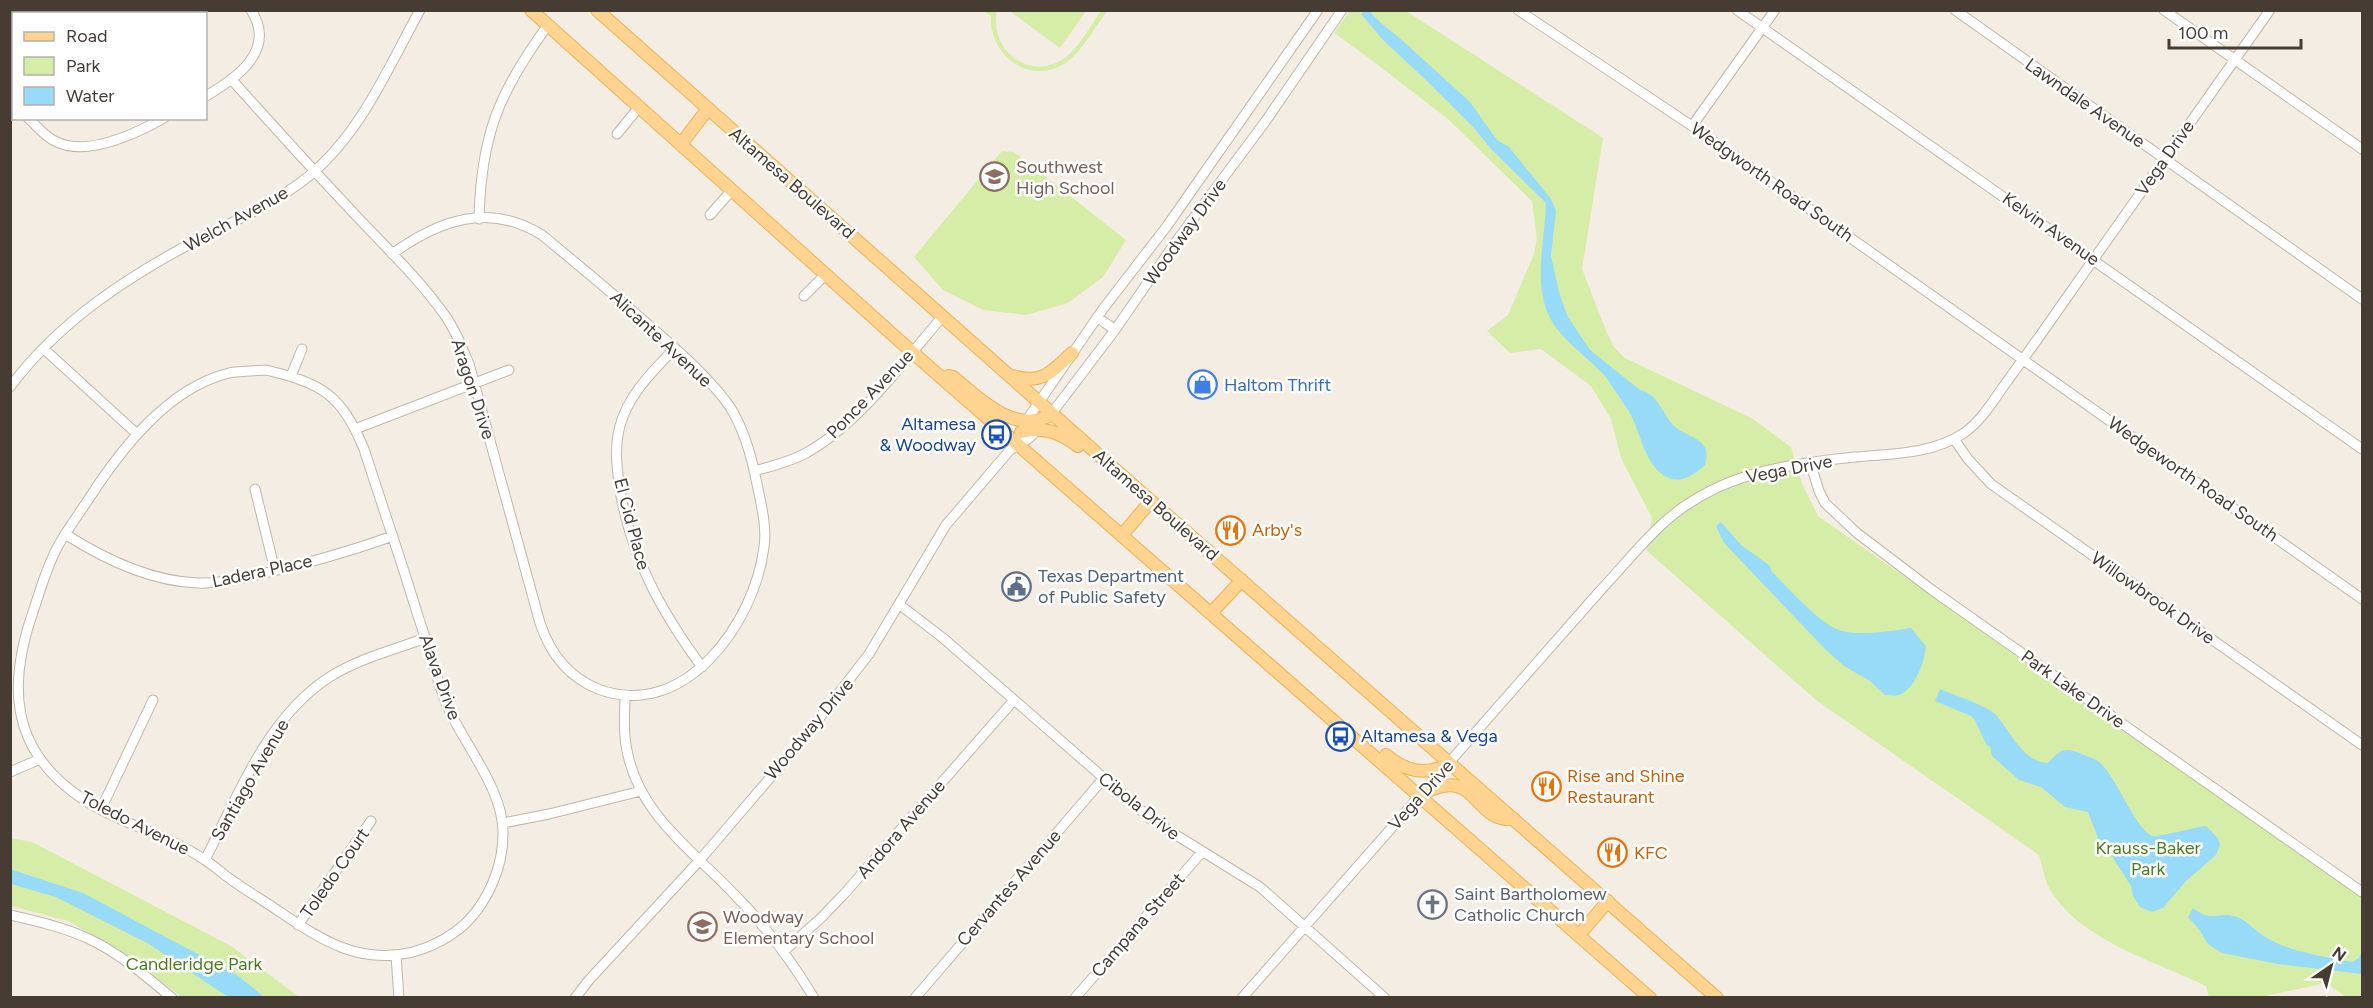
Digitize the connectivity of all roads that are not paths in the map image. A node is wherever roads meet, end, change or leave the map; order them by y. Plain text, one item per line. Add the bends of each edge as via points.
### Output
1 (251, 10) edge
2 (420, 10) edge
3 (531, 10) edge
4 (597, 10) edge
5 (1318, 10) edge
6 (1342, 10) edge
7 (1518, 10) edge
8 (1737, 10) edge
9 (1775, 10) edge
10 (1955, 10) edge
11 (2164, 10) edge
12 (2270, 10) edge
13 (548, 25) junction
14 (1763, 28) junction
15 (2235, 60) junction
16 (231, 79) junction
17 (207, 95) edge
18 (640, 106) junction
19 (707, 110) junction
20 (30, 120) edge
21 (160, 120) edge
22 (1692, 126) junction
23 (617, 134) dead end
24 (681, 144) junction
25 (2362, 149) edge
26 (2165, 159) junction
27 (314, 171) junction
28 (732, 190) junction
29 (711, 215) dead end
30 (479, 219) junction
31 (392, 254) junction
32 (2093, 259) junction
33 (826, 274) junction
34 (804, 296) dead end
35 (2362, 299) edge
36 (943, 316) junction
37 (1097, 317) junction
38 (1115, 330) junction
39 (675, 348) junction
40 (44, 349) junction
41 (302, 349) dead end
42 (912, 352) junction
43 (1072, 353) junction
44 (2023, 360) junction
45 (509, 370) dead end
46 (939, 375) junction
47 (1008, 375) junction
48 (291, 376) junction
49 (474, 383) junction
50 (10, 387) edge
51 (1038, 402) junction
52 (1052, 414) junction
53 (355, 429) junction
54 (1038, 429) junction
55 (1022, 432) junction
56 (137, 434) junction
57 (1954, 439) junction
58 (2362, 449) edge
59 (1810, 462) junction
60 (754, 471) junction
61 (1119, 473) junction
62 (255, 489) dead end
63 (1151, 501) junction
64 (65, 534) junction
65 (1122, 535) junction
66 (393, 536) junction
67 (275, 571) junction
68 (1242, 579) junction
69 (2362, 599) edge
70 (900, 605) junction
71 (1211, 613) junction
72 (426, 638) junction
73 (702, 668) junction
74 (626, 695) junction
75 (153, 700) dead end
76 (1014, 700) junction
77 (1347, 732) junction
78 (2362, 745) edge
79 (40, 759) junction
80 (1450, 764) junction
81 (10, 772) edge
82 (1103, 779) junction
83 (641, 791) junction
84 (1420, 795) junction
85 (101, 809) junction
86 (1514, 819) junction
87 (372, 821) dead end
88 (503, 823) junction
89 (1202, 852) junction
90 (205, 860) junction
91 (699, 861) junction
92 (2362, 892) edge
93 (1608, 901) junction
94 (10, 915) edge
95 (298, 925) junction
96 (1305, 926) junction
97 (1579, 935) junction
98 (783, 952) junction
99 (396, 956) junction
100 (169, 997) edge
101 (399, 998) edge
102 (576, 998) edge
103 (814, 998) edge
104 (915, 998) edge
105 (1075, 998) edge
106 (1242, 998) edge
107 (1385, 998) edge
108 (1650, 998) edge
109 (1717, 998) edge

1 - 16 street via 260,32 257,51
2 - 27 street, Welch Avenue via 359,120
3 - 13 main road
4 - 19 main road, Altamesa Boulevard
5 - 37 street, Woodway Drive via 1167,226
6 - 38 street, Woodway Drive
7 - 22 street, Wedgworth Road South
8 - 14 street, Kelvin Avenue
9 - 14 street
10 - 26 street, Lawndale Avenue
11 - 15 street
12 - 15 street, Vega Drive
13 - 18 main road
13 - 30 street via 514,74 498,108 484,160
14 - 22 street
14 - 32 street, Kelvin Avenue
15 - 25 street
15 - 26 street, Vega Drive
16 - 17 street
16 - 27 street, Aragon Drive
18 - 23 street
18 - 24 main road
19 - 24 main road
19 - 36 main road, Altamesa Boulevard
20 - 21 street via 54,142 75,146 113,142
22 - 44 street, Wedgworth Road South
24 - 28 main road
26 - 32 street, Vega Drive
26 - 35 street, Lawndale Avenue
27 - 31 street, Aragon Drive
27 - 40 street, Welch Avenue via 271,202 138,273 87,307
28 - 29 street
28 - 33 main road
30 - 31 street, Alicante Avenue via 440,225
30 - 39 street, Alicante Avenue via 510,219 542,236
31 - 49 street, Aragon Drive via 446,315
32 - 44 street, Vega Drive
32 - 58 street, Kelvin Avenue
33 - 34 street
33 - 42 main road
36 - 42 street, Ponce Avenue
36 - 47 main road, Altamesa Boulevard
37 - 38 street
37 - 43 street, Woodway Drive
38 - 52 street, Woodway Drive
39 - 60 street, Alicante Avenue via 730,408
39 - 73 street, El Cid Place via 637,391 625,412 617,447 617,470 642,569
40 - 50 street, Welch Avenue
40 - 56 street
41 - 48 street
42 - 46 main road
42 - 60 street, Ponce Avenue via 852,417 824,441 786,462
43 - 47 main road via 1044,378 1024,380
43 - 51 street, Woodway Drive
44 - 57 street, Vega Drive via 1979,419
44 - 69 street, Wedgeworth Road South
45 - 49 street
46 - 55 main road
46 - 55 main road via 953,377
47 - 51 main road, Altamesa Boulevard
48 - 53 street, Alava Drive via 310,382 336,402
48 - 56 street, Alava Drive via 266,370 229,373 207,380 166,407
49 - 53 street
49 - 74 street, Aragon Drive via 546,640 565,667 589,685
51 - 52 main road, Altamesa Boulevard
51 - 55 street, Woodway Drive
52 - 54 street, Woodway Drive
52 - 55 main road
52 - 61 main road, Altamesa Boulevard
53 - 66 street, Alava Drive
54 - 55 main road
54 - 61 main road via 1060,433 1106,468
55 - 65 main road
55 - 70 street, Woodway Drive via 946,525
56 - 64 street, Toledo Avenue
57 - 59 street, Vega Drive via 1910,452
57 - 78 street, Willowbrook Drive via 1991,484
59 - 80 street, Vega Drive via 1740,477 1676,512 1653,532
59 - 92 street, Park Lake Drive via 1825,502 1857,533 1932,590
60 - 73 street, Alicante Avenue via 764,524 759,567 750,597 729,638
61 - 63 main road, Altamesa Boulevard
62 - 67 street
63 - 65 main road
63 - 68 main road, Altamesa Boulevard
64 - 67 street, Ladera Place via 110,560 164,579 224,582
64 - 79 street, Toledo Avenue via 47,570 21,646 17,678 17,698 26,731
65 - 71 main road
66 - 67 street, Ladera Place
66 - 72 street, Alava Drive
68 - 71 main road
68 - 80 main road, Altamesa Boulevard
70 - 76 street, Cibola Drive
70 - 91 street, Woodway Drive via 854,676
71 - 77 main road
72 - 88 street, Alava Drive via 447,704 496,798
72 - 90 street, Santiago Avenue via 359,662 306,695 276,728
73 - 74 street, Alicante Avenue via 664,690
74 - 83 street via 626,746
75 - 85 street
76 - 82 street, Cibola Drive
76 - 98 street, Andora Avenue via 845,892
77 - 80 main road via 1368,741 1408,770 1438,770
77 - 84 main road
79 - 81 street
79 - 85 street, Toledo Avenue via 75,794
80 - 84 street, Vega Drive
80 - 86 main road, Altamesa Boulevard
82 - 89 street, Cibola Drive via 1152,820
82 - 104 street, Cervantes Avenue
83 - 88 street
83 - 91 street via 674,837
84 - 86 main road via 1436,786 1454,785 1499,819
84 - 96 street, Vega Drive
84 - 97 main road
85 - 90 street, Toledo Avenue
86 - 93 main road, Altamesa Boulevard
87 - 95 street, Toledo Court
88 - 99 street, Alava Drive via 498,868 472,916 441,942
89 - 96 street, Cibola Drive via 1260,887
89 - 105 street, Campana Street
90 - 95 street, Toledo Avenue
91 - 98 street via 737,897
91 - 102 street, Woodway Drive
93 - 97 main road
93 - 109 main road, Altamesa Boulevard
94 - 100 street via 88,938 117,954
95 - 99 street, Toledo Avenue via 341,948
96 - 106 street, Vega Drive
96 - 107 street, Cibola Drive
97 - 108 main road
98 - 103 street
99 - 101 street

